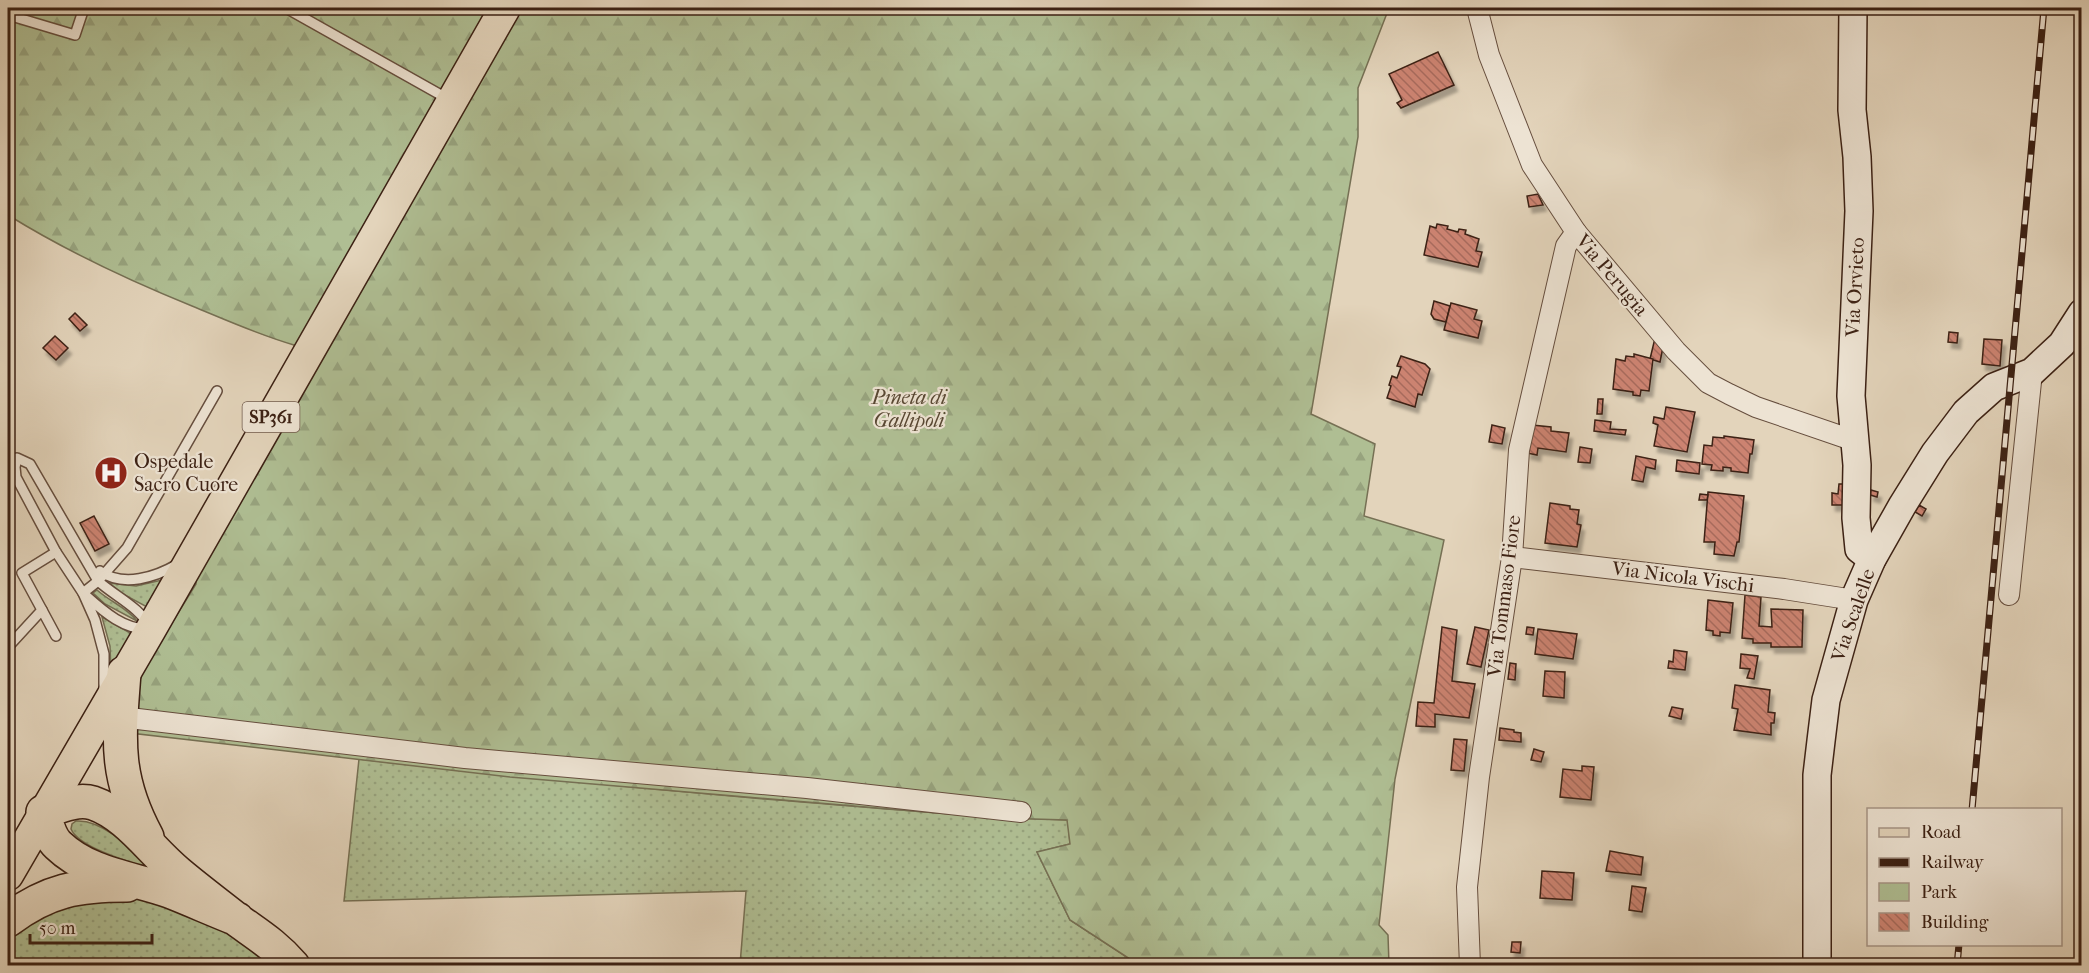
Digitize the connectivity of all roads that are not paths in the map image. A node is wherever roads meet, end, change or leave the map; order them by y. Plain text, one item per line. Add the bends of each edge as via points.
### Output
1 (84, 8) edge
2 (286, 8) edge
3 (505, 8) edge
4 (1477, 8) edge
5 (1853, 8) edge
6 (8, 15) edge
7 (452, 101) junction
8 (1576, 232) junction
9 (2082, 313) edge
10 (2032, 372) junction
11 (217, 391) dead end
12 (1855, 441) junction
13 (56, 552) junction
14 (193, 555) junction
15 (1512, 557) junction
16 (1872, 559) junction
17 (101, 578) junction
18 (82, 592) junction
19 (2009, 595) dead end
20 (1854, 600) junction
21 (42, 610) junction
22 (151, 629) junction
23 (56, 636) dead end
24 (8, 647) edge
25 (124, 673) joint
26 (112, 713) junction
27 (43, 812) junction
28 (1021, 812) dead end
29 (152, 847) junction
30 (8, 875) edge
31 (167, 891) junction
32 (8, 920) edge
33 (237, 920) junction
34 (293, 966) edge
35 (1470, 966) edge
36 (1817, 966) edge

1 - 6 lane via 75,35
2 - 7 lane
3 - 7 main road, SP361
4 - 8 street, Via Perugia via 1489,55 1532,165
5 - 12 main road, Via Orvieto via 1852,110 1859,212 1851,396
7 - 14 main road, SP361
8 - 12 street, Via Perugia via 1676,351 1708,383 1756,407
8 - 15 street, Via Tommaso Fiore via 1566,246 1519,450
9 - 10 main road, Via Scalelle via 2062,344
10 - 16 main road, Via Scalelle via 1994,387 1966,412 1935,453
10 - 19 street
11 - 17 lane via 127,548
12 - 16 main road, Via Orvieto via 1859,549
13 - 17 lane via 16,477 17,458 30,464 83,557
13 - 18 lane
13 - 21 lane via 22,573
14 - 17 lane via 162,573 144,578
14 - 22 main road, SP361
15 - 20 street, Via Nicola Vischi
15 - 35 street, Via Tommaso Fiore via 1467,887
16 - 20 main road, Via Scalelle
17 - 18 lane
17 - 22 lane via 114,596 147,620
18 - 22 lane via 127,626
18 - 26 lane via 102,644
20 - 36 main road, Via Scalelle via 1826,700 1821,741
21 - 23 lane
21 - 24 lane
22 - 25 main road, SP361
25 - 26 highway
26 - 27 main road
26 - 28 street via 465,758 807,788
26 - 29 highway via 128,796
27 - 29 highway via 72,803 91,803 119,818
27 - 30 main road
27 - 31 highway via 52,838 66,852 97,869
29 - 33 highway via 176,872
31 - 32 highway via 131,885 66,890 29,904
31 - 33 highway
33 - 34 highway via 278,949

